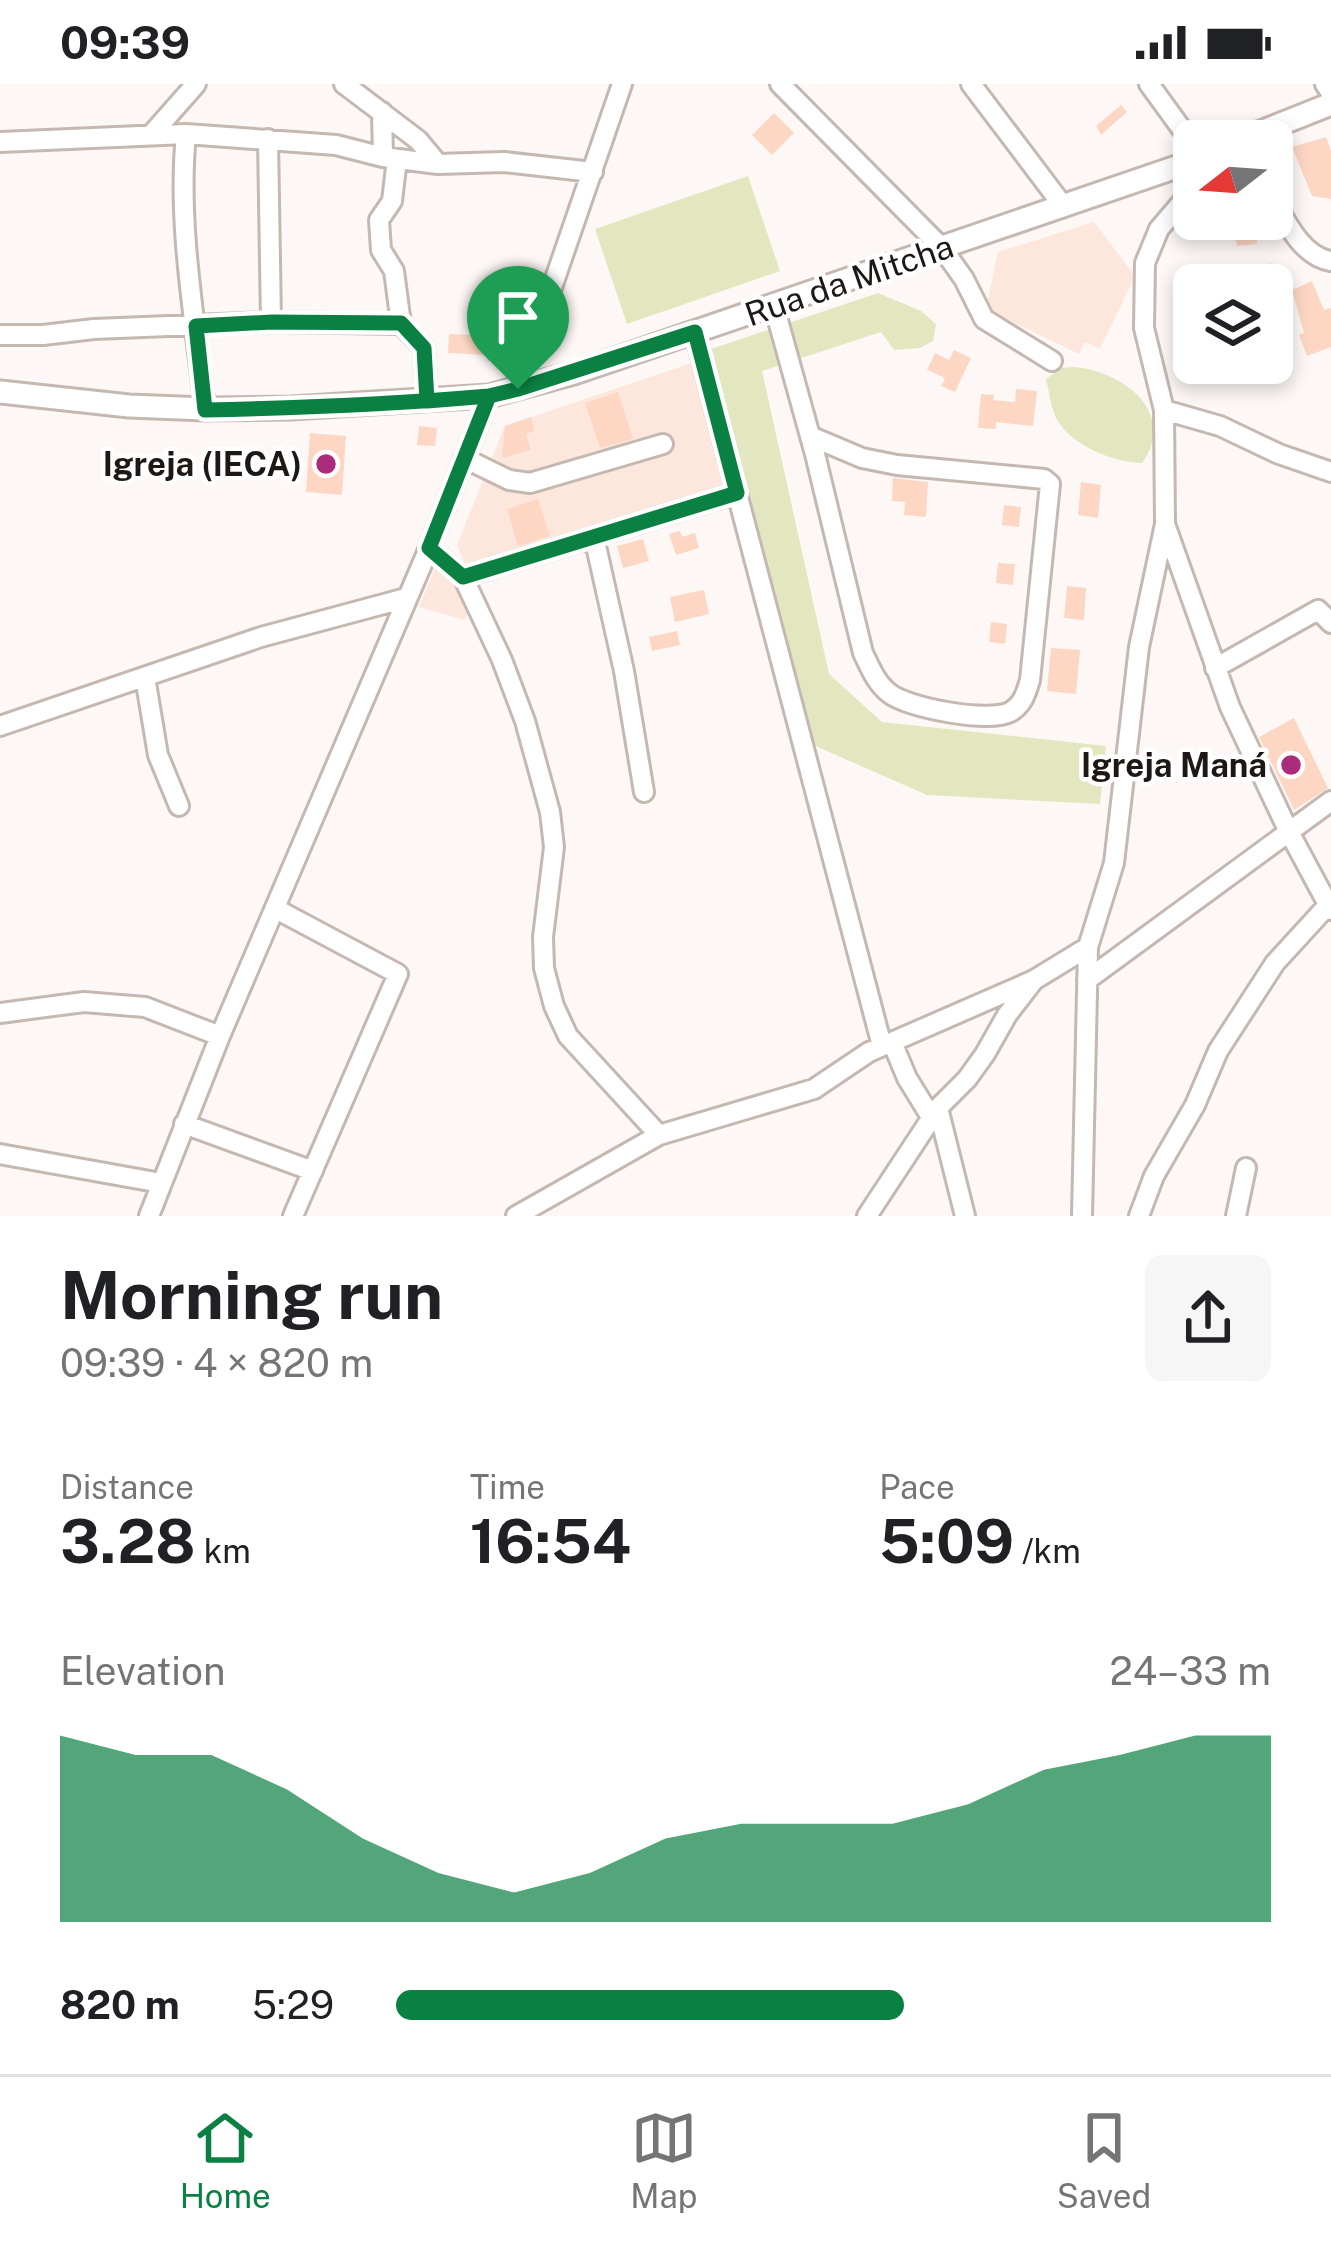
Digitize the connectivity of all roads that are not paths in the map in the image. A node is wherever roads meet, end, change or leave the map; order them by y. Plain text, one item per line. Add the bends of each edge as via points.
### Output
1 (196, 84) edge
2 (344, 84) edge
3 (780, 84) edge
4 (971, 84) edge
5 (1149, 84) edge
6 (1325, 84) edge
7 (618, 85) edge
8 (1331, 93) edge
9 (1331, 104) edge
10 (382, 112) junction
11 (1175, 120) edge
12 (1291, 120) edge
13 (186, 134) junction
14 (152, 135) junction
15 (268, 139) junction
16 (0, 142) edge
17 (390, 158) junction
18 (438, 164) junction
19 (1173, 168) edge
20 (592, 172) junction
21 (1064, 207) junction
22 (1173, 213) edge
23 (1293, 229) edge
24 (942, 248) junction
25 (1331, 262) edge
26 (774, 306) junction
27 (272, 322) junction
28 (401, 323) junction
29 (196, 326) junction
30 (695, 332) junction
31 (0, 334) edge
32 (1052, 362) dead end
33 (518, 389) junction
34 (0, 392) edge
35 (489, 396) junction
36 (427, 401) junction
37 (205, 410) junction
38 (1164, 410) junction
39 (810, 436) junction
40 (663, 444) dead end
41 (464, 458) junction
42 (1331, 472) edge
43 (737, 493) junction
44 (1165, 524) junction
45 (594, 537) junction
46 (429, 548) junction
47 (463, 577) junction
48 (406, 598) junction
49 (1331, 622) edge
50 (1215, 668) junction
51 (145, 676) junction
52 (0, 726) edge
53 (644, 792) dead end
54 (1331, 801) edge
55 (179, 806) dead end
56 (1288, 830) junction
57 (1330, 907) edge
58 (276, 909) junction
59 (1088, 947) junction
60 (1034, 980) junction
61 (1087, 980) junction
62 (0, 1013) edge
63 (220, 1036) junction
64 (887, 1044) junction
65 (934, 1113) junction
66 (184, 1124) junction
67 (659, 1136) junction
68 (0, 1154) edge
69 (1246, 1168) dead end
70 (313, 1171) junction
71 (161, 1183) junction
72 (149, 1216) edge
73 (293, 1216) edge
74 (516, 1216) edge
75 (867, 1216) edge
76 (964, 1216) edge
77 (1082, 1216) edge
78 (1139, 1216) edge
79 (1236, 1216) edge

1 - 14 street
2 - 10 street
3 - 24 street
4 - 21 street
5 - 11 street
6 - 8 street
7 - 20 street
9 - 12 main road
10 - 17 street
10 - 18 street
13 - 14 street
13 - 15 street
13 - 29 street via 184,211
14 - 16 street
15 - 17 street
15 - 27 street
17 - 18 street
17 - 28 street via 392,201 379,220
18 - 20 street
19 - 21 main road, Rua da Mitcha
20 - 33 street
21 - 24 main road, Rua da Mitcha
22 - 38 street via 1145,262 1144,328
23 - 25 street via 1316,258
24 - 26 main road, Rua da Mitcha
24 - 32 street via 984,319
26 - 30 main road, Rua da Mitcha
26 - 39 street
27 - 28 street
27 - 29 street
28 - 36 street via 424,348
29 - 31 street
29 - 37 street
30 - 33 main road, Rua da Mitcha
30 - 43 street
33 - 35 main road, Rua da Mitcha
34 - 37 main road, Rua da Mitcha
35 - 36 main road, Rua da Mitcha
35 - 41 street
36 - 37 main road, Rua da Mitcha
38 - 42 street
38 - 44 street
39 - 39 street via 862,458 1049,484 1030,680 1010,712 912,706 875,678
40 - 41 street via 530,483
41 - 46 street
43 - 45 street
43 - 64 street
44 - 50 street
44 - 59 street via 1139,646 1114,863
45 - 47 street
45 - 53 street
46 - 47 street
46 - 48 street
47 - 67 street via 525,721 550,812 554,848 543,937 554,1006 568,1036
48 - 51 street
48 - 58 street
49 - 50 street via 1318,610
50 - 56 street
51 - 52 street
51 - 55 street via 158,755
54 - 56 street
56 - 57 street
56 - 61 street
57 - 78 street via 1276,963 1218,1051
58 - 63 street
58 - 70 street via 398,974
59 - 60 street
59 - 61 street
60 - 64 street
60 - 65 street via 986,1054
61 - 77 street
62 - 63 street via 84,1002 145,1007
63 - 66 street
64 - 65 street
64 - 67 street via 814,1089
65 - 75 street
65 - 76 street
66 - 70 street
66 - 71 street
67 - 74 street
68 - 71 street
69 - 79 street
70 - 73 street
71 - 72 street

